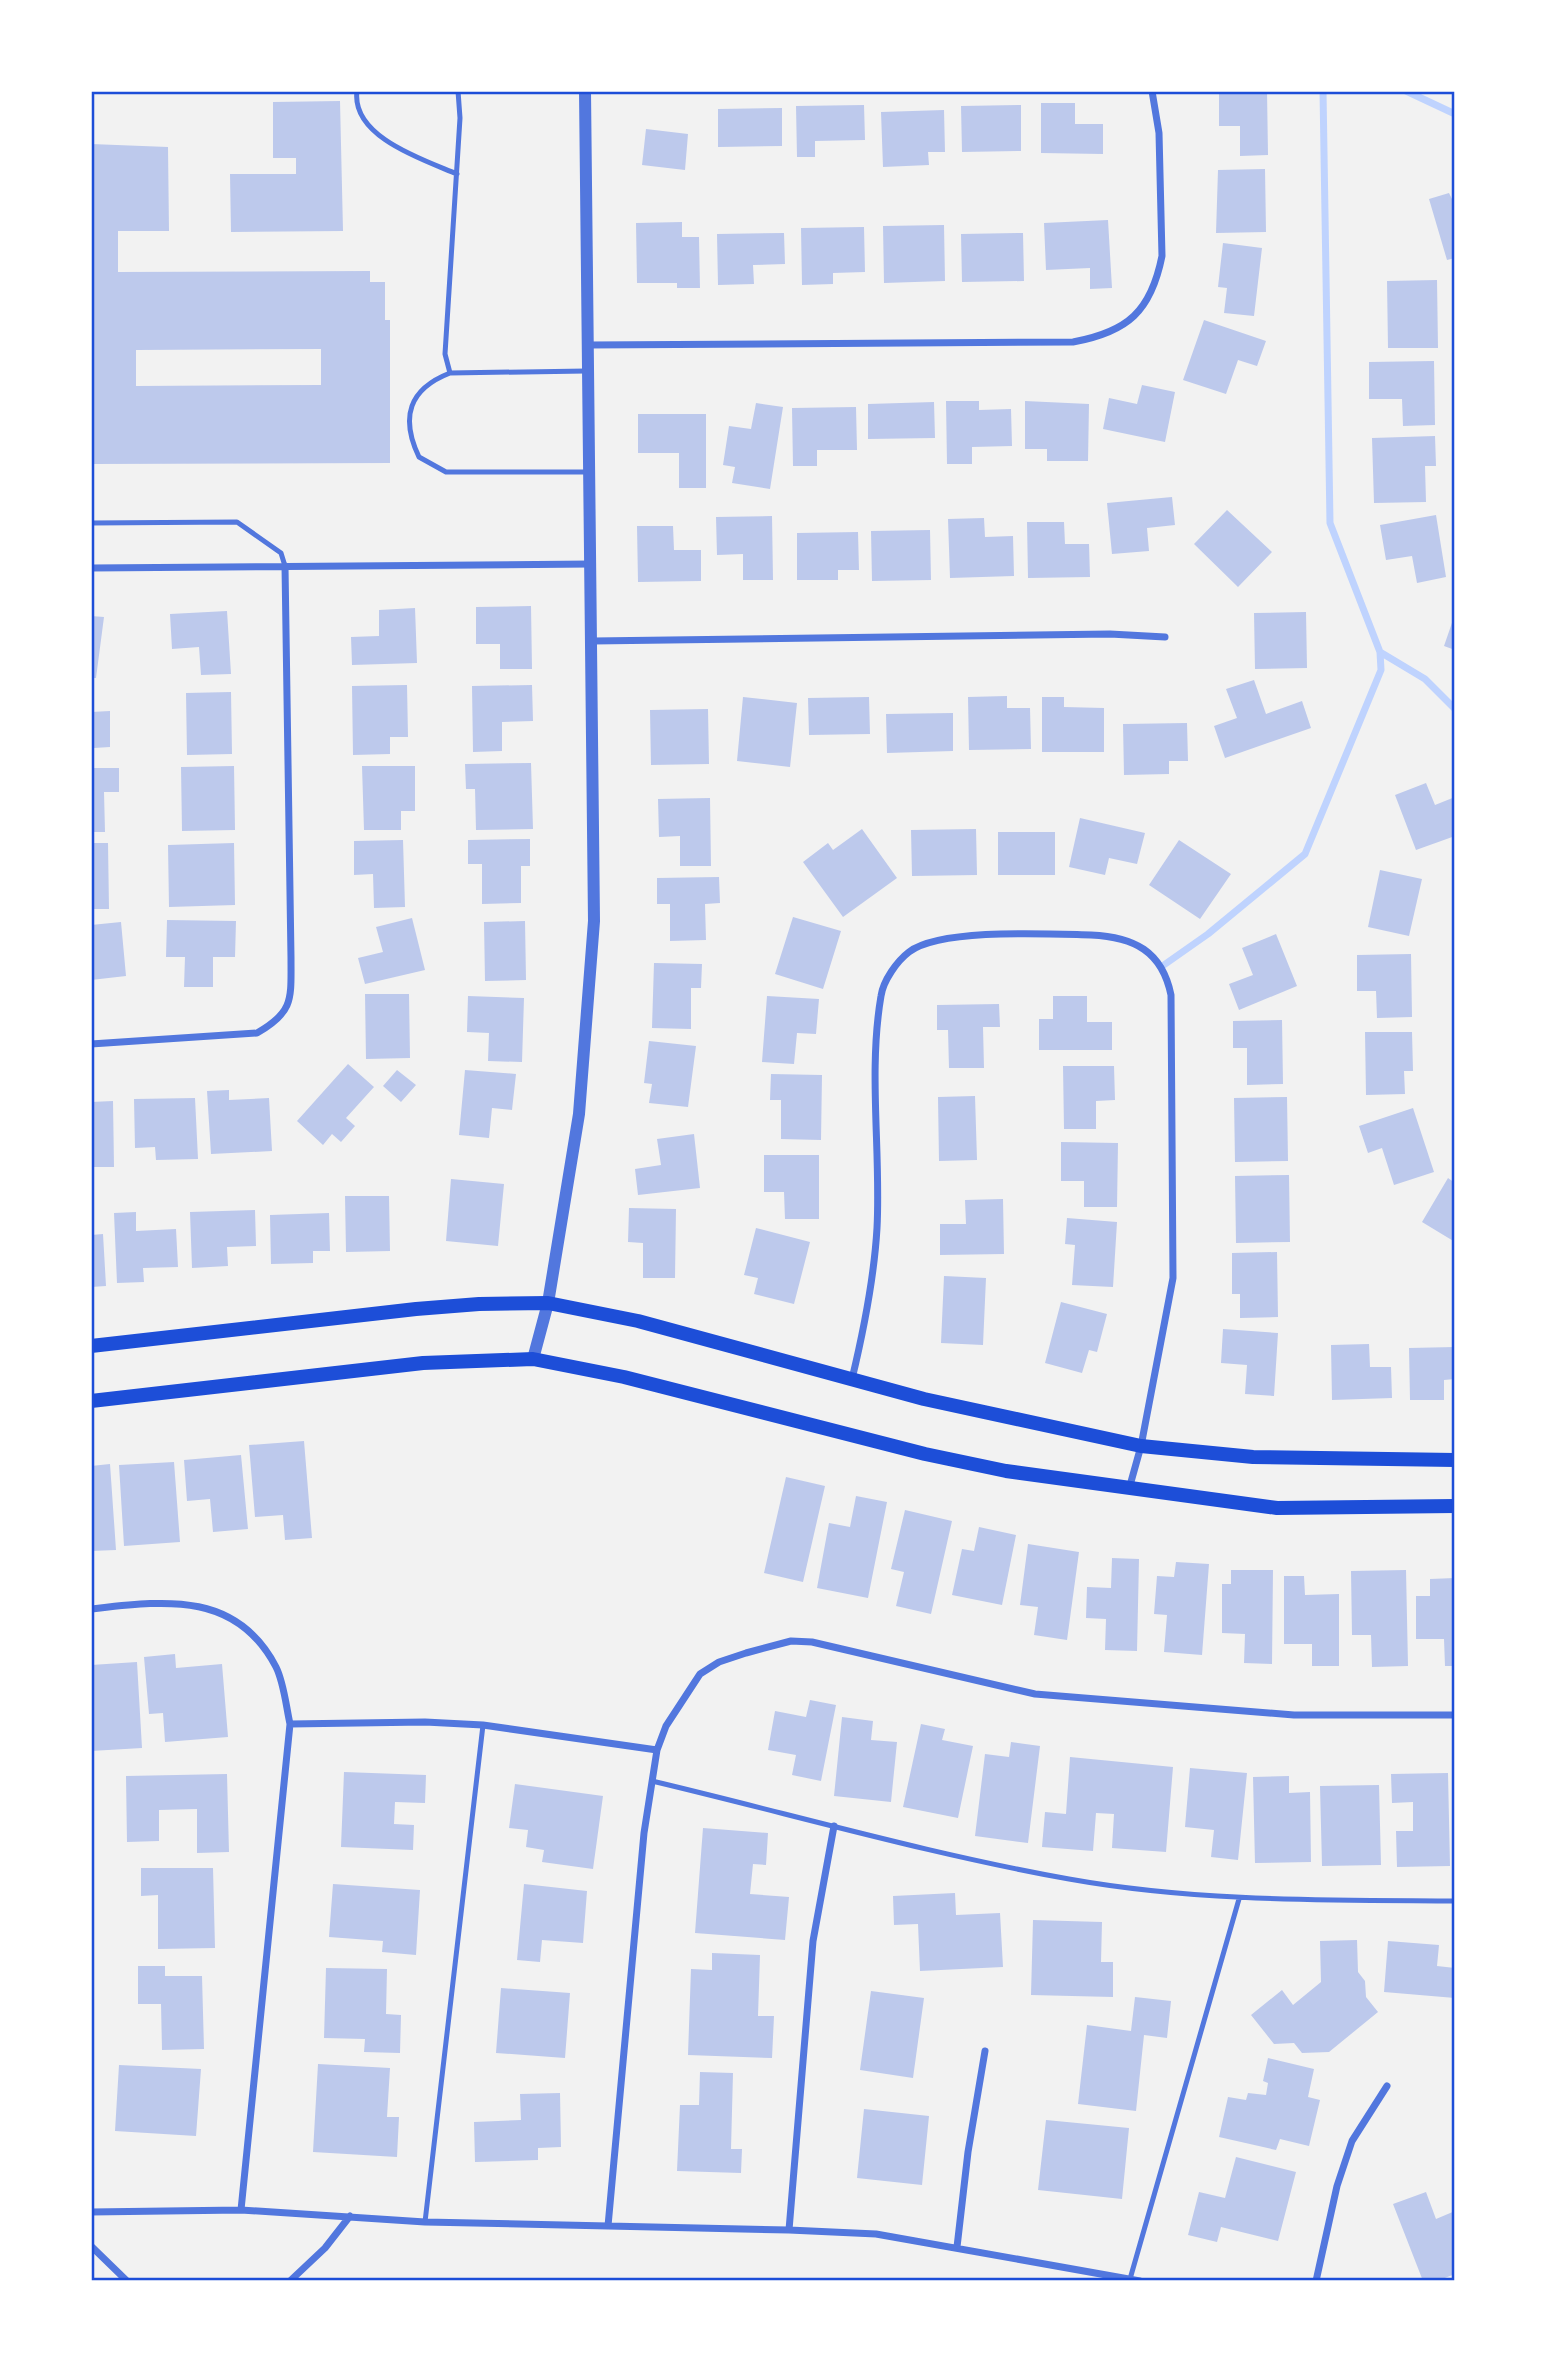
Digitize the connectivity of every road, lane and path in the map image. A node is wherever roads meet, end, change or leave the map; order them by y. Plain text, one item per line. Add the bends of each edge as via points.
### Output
1 (358, 91) edge
2 (458, 91) edge
3 (585, 91) edge
4 (1152, 91) edge
5 (457, 174) junction
6 (589, 345) junction
7 (589, 371) junction
8 (450, 373) junction
9 (590, 472) junction
10 (91, 523) edge
11 (592, 564) junction
12 (285, 566) junction
13 (91, 568) edge
14 (1165, 637) dead end
15 (593, 640) junction
16 (91, 1044) edge
17 (548, 1303) junction
18 (91, 1346) edge
19 (533, 1359) junction
20 (851, 1381) junction
21 (91, 1401) edge
22 (1142, 1446) junction
23 (1455, 1460) edge
24 (1129, 1490) junction
25 (1455, 1506) edge
26 (91, 1609) edge
27 (1455, 1715) edge
28 (290, 1724) junction
29 (483, 1725) junction
30 (657, 1750) junction
31 (652, 1781) junction
32 (834, 1826) junction
33 (1240, 1899) junction
34 (1455, 1901) edge
35 (985, 2051) dead end
36 (1387, 2087) dead end
37 (240, 2210) junction
38 (91, 2212) edge
39 (350, 2217) junction
40 (425, 2222) junction
41 (608, 2226) junction
42 (789, 2230) junction
43 (91, 2246) edge
44 (957, 2248) junction
45 (1130, 2279) junction
46 (127, 2281) edge
47 (290, 2281) edge
48 (1140, 2281) edge
49 (1316, 2281) edge

1 - 5 lane via 364,120 382,137
2 - 5 lane
3 - 6 street
4 - 6 street via 1159,133 1161,256 1153,288 1136,317 1094,338 1073,342
5 - 8 lane via 445,354
6 - 7 street
7 - 8 lane
7 - 9 street
8 - 9 lane via 418,391 411,407 413,444 429,465 446,472
9 - 11 street
10 - 12 lane via 237,522 281,553
11 - 12 street
11 - 15 street
12 - 13 street
12 - 16 street via 288,1005 280,1020 257,1033
14 - 15 street
15 - 17 street via 595,834 588,1014 579,1114
17 - 18 main road via 416,1309
17 - 19 street
17 - 20 main road via 638,1321
19 - 21 main road via 423,1363
19 - 24 main road via 624,1377 938,1457
20 - 22 main road
20 - 22 street via 871,1296 876,1241 881,992 901,960 926,942 1026,935 1127,939 1158,962 1167,975 1171,995 1173,1278
22 - 23 main road via 1253,1457
22 - 24 street
24 - 25 main road via 1277,1508
26 - 28 street via 177,1602 222,1614 255,1638 276,1668
27 - 30 street via 1294,1715 1035,1694 791,1641 719,1662 700,1674 666,1726
28 - 29 street via 425,1721
28 - 37 street
29 - 30 street
29 - 40 lane
30 - 31 street
31 - 32 lane
31 - 41 street via 643,1833
32 - 33 lane via 1071,1880
32 - 42 street via 813,1941
33 - 34 lane
33 - 45 lane
35 - 44 street
36 - 49 street via 1352,2141
37 - 38 street
37 - 39 street
39 - 40 street
39 - 47 street
40 - 41 street
41 - 42 street
42 - 44 street via 876,2235
43 - 46 street
44 - 45 street
45 - 48 street

